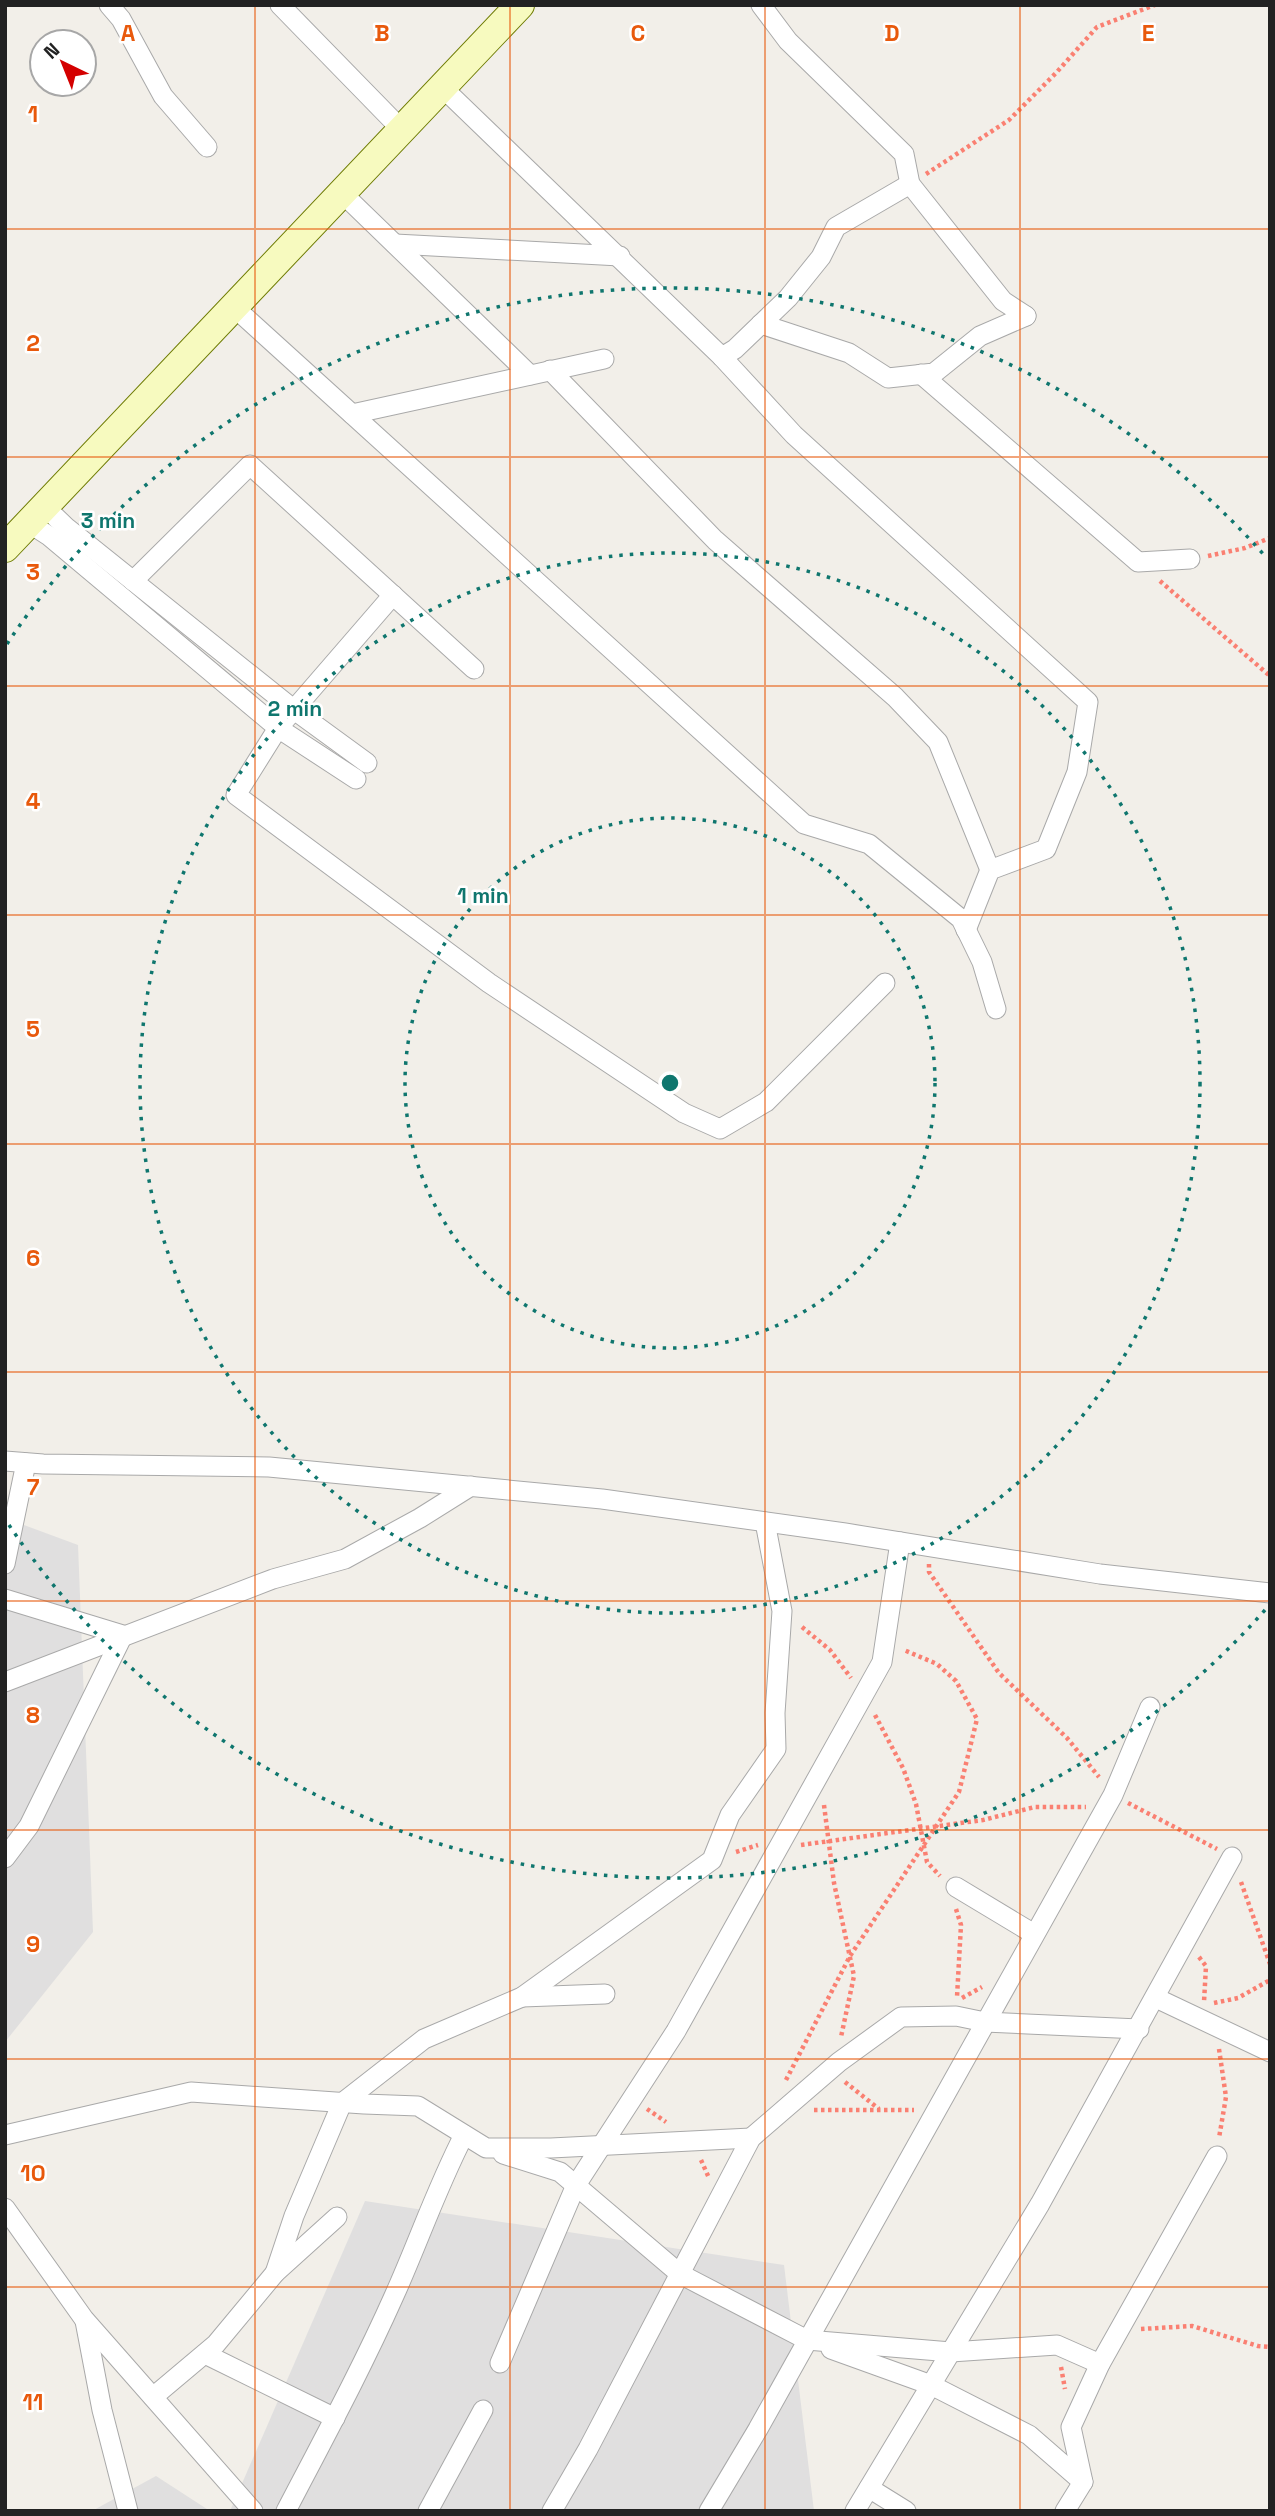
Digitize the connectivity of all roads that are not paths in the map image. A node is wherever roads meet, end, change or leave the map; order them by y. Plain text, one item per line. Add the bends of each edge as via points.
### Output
1 (109, 5) edge
2 (281, 5) edge
3 (520, 5) edge
4 (761, 5) edge
5 (443, 88) junction
6 (402, 130) junction
7 (207, 147) dead end
8 (911, 184) junction
9 (343, 194) junction
10 (395, 244) junction
11 (620, 256) junction
12 (235, 308) junction
13 (761, 324) junction
14 (722, 357) junction
15 (604, 359) dead end
16 (550, 370) junction
17 (921, 374) junction
18 (530, 375) junction
19 (352, 414) junction
20 (37, 515) junction
21 (5, 548) edge
22 (1190, 559) road end
23 (133, 581) junction
24 (393, 595) junction
25 (474, 669) dead end
26 (293, 709) junction
27 (278, 728) junction
28 (990, 870) junction
29 (967, 930) junction
30 (885, 983) dead end
31 (996, 1009) dead end
32 (5, 1461) edge
33 (26, 1463) junction
34 (471, 1486) junction
35 (765, 1522) junction
36 (900, 1542) junction
37 (5, 1564) edge
38 (1270, 1593) edge
39 (5, 1599) edge
40 (123, 1635) junction
41 (5, 1682) edge
42 (1150, 1707) dead end
43 (1233, 1857) dead end
44 (5, 1858) edge
45 (952, 1893) road end
46 (1034, 1934) junction
47 (605, 1994) dead end
48 (522, 1997) junction
49 (1156, 1998) junction
50 (985, 2022) junction
51 (1139, 2029) junction
52 (1270, 2052) edge
53 (342, 2103) junction
54 (5, 2135) edge
55 (464, 2135) junction
56 (751, 2138) junction
57 (603, 2144) junction
58 (485, 2148) junction
59 (1217, 2156) dead end
60 (576, 2185) junction
61 (5, 2208) edge
62 (337, 2217) dead end
63 (275, 2273) junction
64 (680, 2274) junction
65 (85, 2319) junction
66 (807, 2340) junction
67 (951, 2352) junction
68 (205, 2354) junction
69 (500, 2363) dead end
70 (1100, 2364) junction
71 (931, 2385) junction
72 (153, 2397) junction
73 (483, 2410) dead end
74 (335, 2418) junction
75 (1083, 2482) junction
76 (869, 2488) junction
77 (128, 2511) edge
78 (253, 2511) edge
79 (286, 2511) edge
80 (428, 2511) edge
81 (552, 2511) edge
82 (709, 2511) edge
83 (855, 2511) edge
84 (906, 2511) edge
85 (1065, 2511) edge

1 - 7 street via 163,96
2 - 6 street
3 - 5 main road
4 - 8 street via 788,41 904,154
5 - 6 main road
5 - 11 street
6 - 9 main road
8 - 13 street via 836,227 821,257
8 - 17 street via 1003,301 1026,316 980,336 934,373
9 - 10 street
9 - 12 main road
10 - 11 street
10 - 18 street
11 - 14 street
12 - 19 street
12 - 20 main road
13 - 14 street
13 - 17 street via 849,353 888,378
14 - 28 street via 794,435 1088,702 1077,772 1046,849
15 - 16 street
16 - 18 street
16 - 28 street via 715,540 895,697 938,742
17 - 22 street via 1138,562
18 - 19 street
19 - 29 street via 804,824 869,844 961,919
20 - 21 main road
20 - 23 street via 67,528
20 - 27 street via 49,536
23 - 24 street via 250,465
23 - 26 street
24 - 25 street
24 - 26 street
26 - 27 street
26 - 27 street via 362,771
27 - 30 street via 236,795 489,983 684,1113 720,1129 766,1102
28 - 29 street
29 - 31 street
32 - 33 street
33 - 34 street via 269,1467
33 - 37 street
34 - 35 street
34 - 40 street via 345,1559 273,1578
35 - 36 street
35 - 48 street via 782,1611 776,1749 730,1815 712,1860
36 - 38 street via 1100,1574
36 - 57 street via 882,1662 676,2031
39 - 40 street
40 - 41 street
40 - 44 street via 29,1826
42 - 46 street via 1110,1800
43 - 49 street
45 - 46 street
46 - 50 street
47 - 48 street
48 - 53 street via 424,2039
49 - 51 street
49 - 52 street
50 - 51 street
50 - 56 street via 956,2016 901,2017 839,2062
50 - 66 street
51 - 67 street
53 - 54 street via 191,2092
53 - 55 street via 418,2106
53 - 63 street
55 - 58 street
55 - 74 street
56 - 57 street
56 - 64 street
57 - 58 street
57 - 60 street
58 - 60 street via 560,2172
59 - 70 street
60 - 64 street
60 - 69 street
61 - 65 street
62 - 63 street
63 - 68 street
64 - 66 street
64 - 81 street
65 - 72 street
65 - 77 street
66 - 67 street
66 - 71 street
66 - 82 street
67 - 70 street via 1058,2345
67 - 71 street
68 - 72 street
68 - 74 street
70 - 75 street via 1071,2427
71 - 75 street via 1029,2435
71 - 76 street
72 - 78 street
73 - 80 street
74 - 79 street
75 - 85 street
76 - 83 street
76 - 84 street

